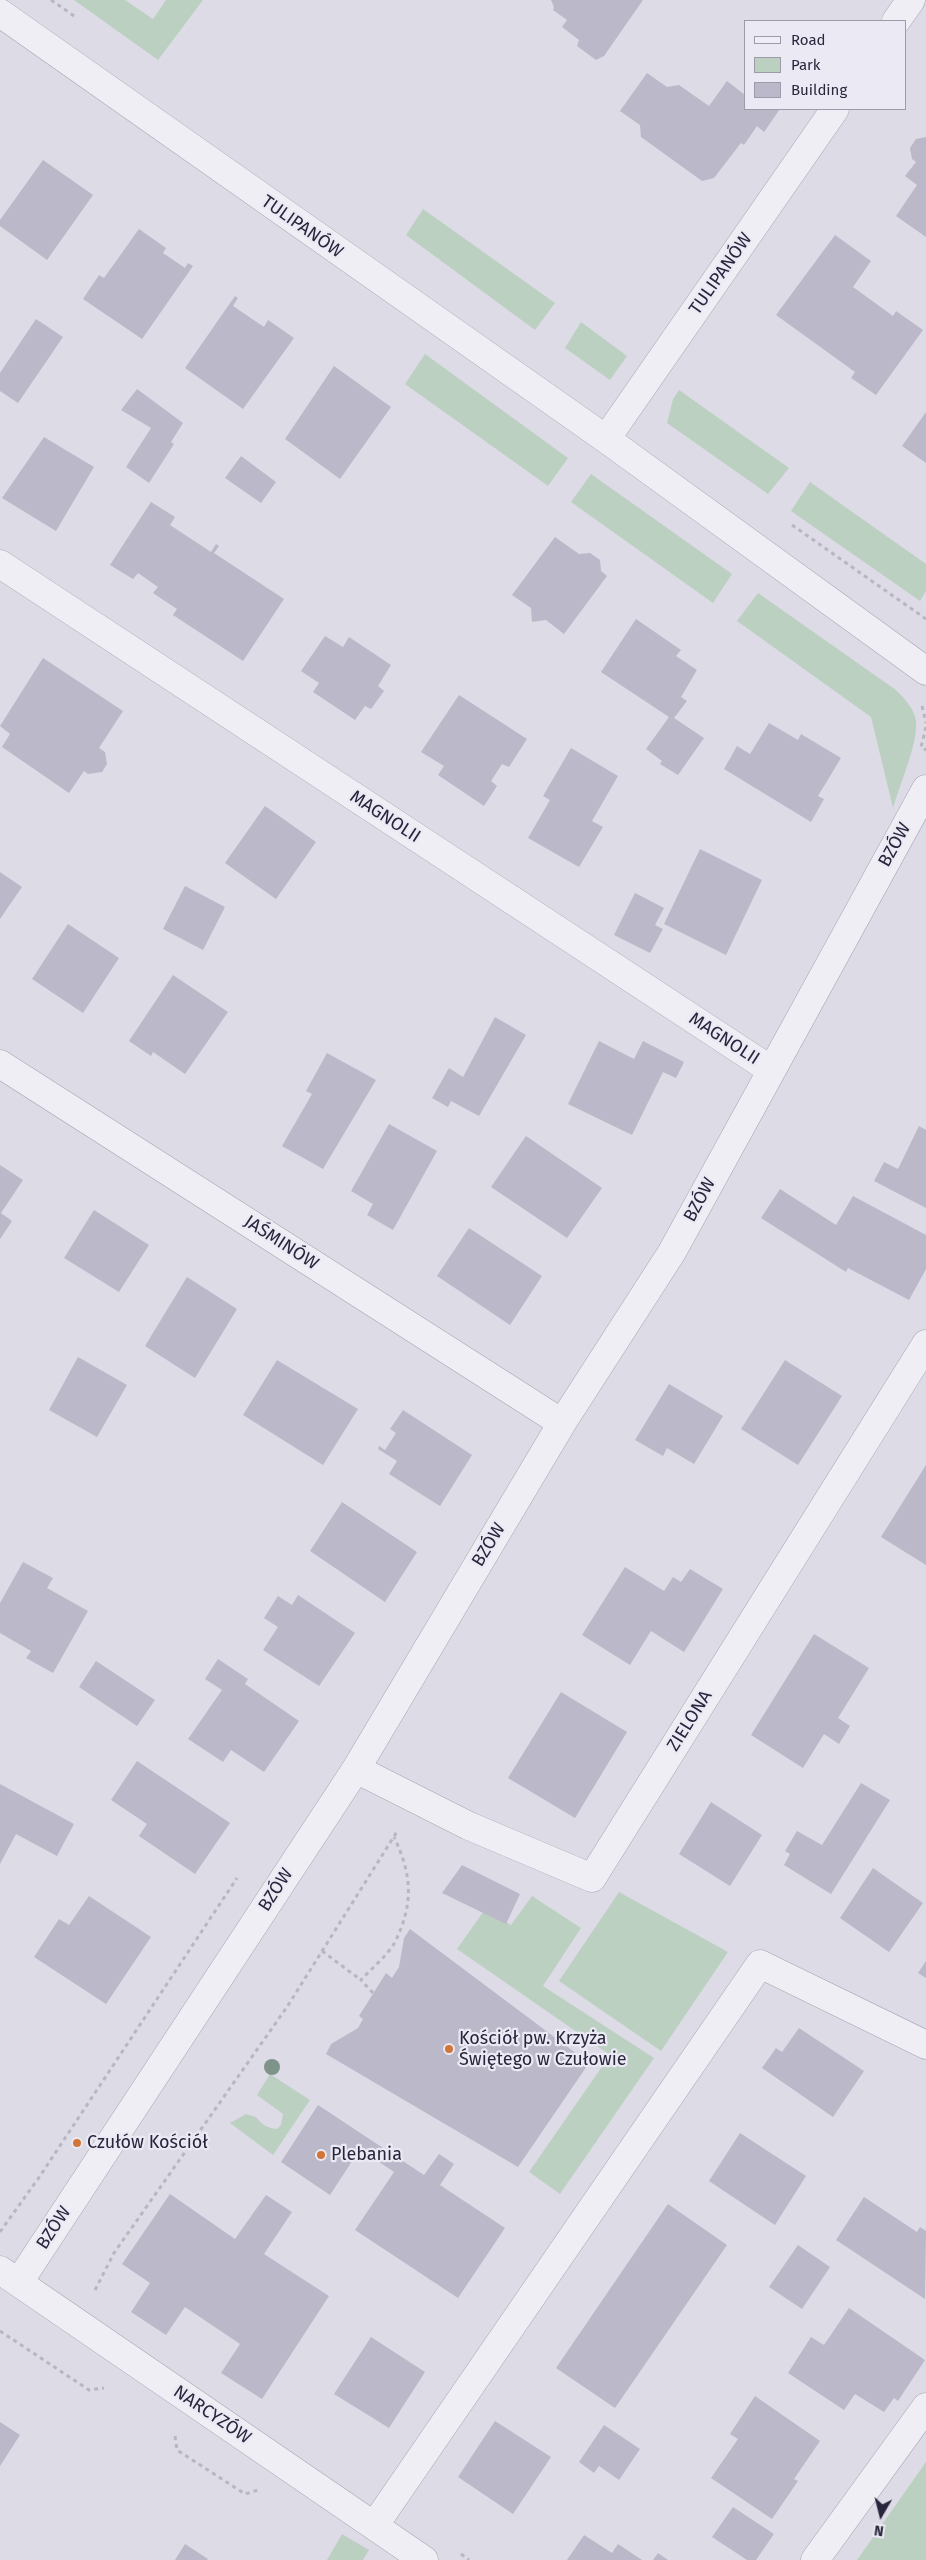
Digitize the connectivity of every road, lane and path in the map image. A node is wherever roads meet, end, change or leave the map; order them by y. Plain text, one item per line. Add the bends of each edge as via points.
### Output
1 (911, 0) edge
2 (0, 13) edge
3 (897, 20) edge
4 (834, 110) edge
5 (606, 439) junction
6 (0, 564) edge
7 (926, 671) edge
8 (926, 727) edge
9 (926, 750) edge
10 (926, 789) edge
11 (0, 1064) edge
12 (771, 1070) junction
13 (926, 1344) edge
14 (562, 1423) junction
15 (356, 1769) junction
16 (418, 1800) junction
17 (394, 1836) junction
18 (240, 1873) dead end
19 (322, 1951) junction
20 (361, 1980) dead end
21 (373, 1993) dead end
22 (926, 2045) edge
23 (0, 2232) edge
24 (10, 2276) edge
25 (92, 2296) dead end
26 (0, 2331) edge
27 (106, 2388) dead end
28 (926, 2407) edge
29 (175, 2428) dead end
30 (261, 2489) dead end
31 (374, 2526) junction
32 (424, 2560) edge
33 (815, 2560) edge

1 - 3 street
2 - 5 street, TULIPANÓW
4 - 5 street, TULIPANÓW
5 - 7 street, TULIPANÓW
6 - 12 street, MAGNOLII
8 - 9 path via 921,747
10 - 12 street, BZÓW
11 - 14 street, JAŚMINÓW
12 - 14 street, BZÓW via 672,1252
13 - 16 street, ZIELONA via 592,1878 469,1826
14 - 15 street, BZÓW
15 - 16 street, ZIELONA
15 - 24 street, BZÓW
16 - 17 path
17 - 19 path
17 - 21 path via 406,1863 409,1891 394,1943 361,1980
18 - 23 path
19 - 20 path
19 - 25 path via 287,2007 114,2253
22 - 31 street via 760,1964
24 - 31 street, NARCYZÓW
26 - 27 path via 89,2390
28 - 33 street
29 - 30 path via 177,2450 245,2494
31 - 32 street, NARCYZÓW

